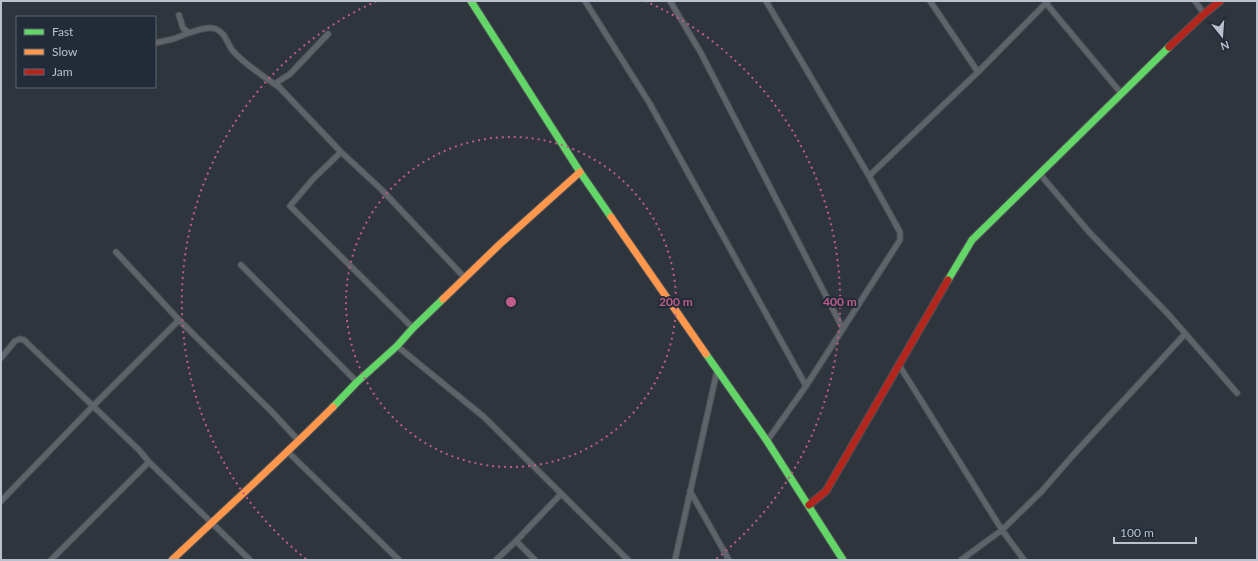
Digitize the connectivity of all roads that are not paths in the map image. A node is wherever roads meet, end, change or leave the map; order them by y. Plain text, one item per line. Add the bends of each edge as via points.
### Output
1 (471, 1) edge
2 (585, 1) edge
3 (670, 1) edge
4 (766, 1) edge
5 (930, 1) edge
6 (1195, 1) edge
7 (1220, 1) edge
8 (1046, 2) edge
9 (1204, 14) junction
10 (179, 15) dead end
11 (189, 33) junction
12 (328, 34) dead end
13 (156, 43) edge
14 (978, 72) junction
15 (280, 88) junction
16 (1121, 93) junction
17 (341, 152) junction
18 (580, 172) junction
19 (1039, 173) junction
20 (869, 176) junction
21 (116, 252) dead end
22 (241, 265) dead end
23 (465, 278) junction
24 (179, 320) junction
25 (413, 328) junction
26 (842, 329) junction
27 (1186, 334) junction
28 (397, 346) junction
29 (1, 358) edge
30 (900, 365) junction
31 (717, 371) junction
32 (357, 382) junction
33 (806, 386) junction
34 (1237, 393) dead end
35 (92, 406) junction
36 (298, 440) junction
37 (767, 441) junction
38 (288, 452) junction
39 (149, 462) junction
40 (690, 491) junction
41 (561, 494) junction
42 (1, 501) edge
43 (809, 505) junction
44 (211, 522) junction
45 (1002, 530) junction
46 (516, 541) junction
47 (51, 560) edge
48 (172, 560) edge
49 (250, 560) edge
50 (399, 560) edge
51 (496, 560) edge
52 (535, 560) edge
53 (628, 560) edge
54 (675, 560) edge
55 (729, 560) edge
56 (843, 560) edge
57 (961, 560) edge
58 (1024, 560) edge

1 - 18 street
2 - 33 street via 650,104
3 - 26 street via 701,53
4 - 20 street
5 - 14 street
6 - 9 street
7 - 9 street
8 - 14 street
8 - 16 street
9 - 16 street
10 - 11 street via 183,28
11 - 13 street
11 - 15 street via 209,28 223,33 232,50 240,58
12 - 15 street via 290,74 276,83
14 - 20 street
15 - 17 street
16 - 19 street
17 - 23 street via 382,190
17 - 25 street via 290,206
18 - 23 street
18 - 31 street
19 - 27 street via 1089,232
19 - 30 street via 972,240
20 - 26 street via 900,232 900,240
21 - 24 street
22 - 32 street
23 - 25 street
24 - 35 street
24 - 36 street
25 - 28 street
26 - 33 street
27 - 34 street
27 - 45 street via 1041,492
28 - 32 street
28 - 41 street via 484,417
29 - 35 street via 15,341 24,340
30 - 43 street via 826,491
30 - 45 street
31 - 37 street
31 - 40 street
32 - 36 street
33 - 37 street
35 - 39 street
35 - 42 street
36 - 38 street
37 - 43 street
38 - 44 street
38 - 50 street
39 - 44 street
39 - 47 street
40 - 54 street
40 - 55 street
41 - 46 street
41 - 53 street
43 - 56 street
44 - 48 street
44 - 49 street
45 - 57 street
45 - 58 street
46 - 51 street
46 - 52 street

